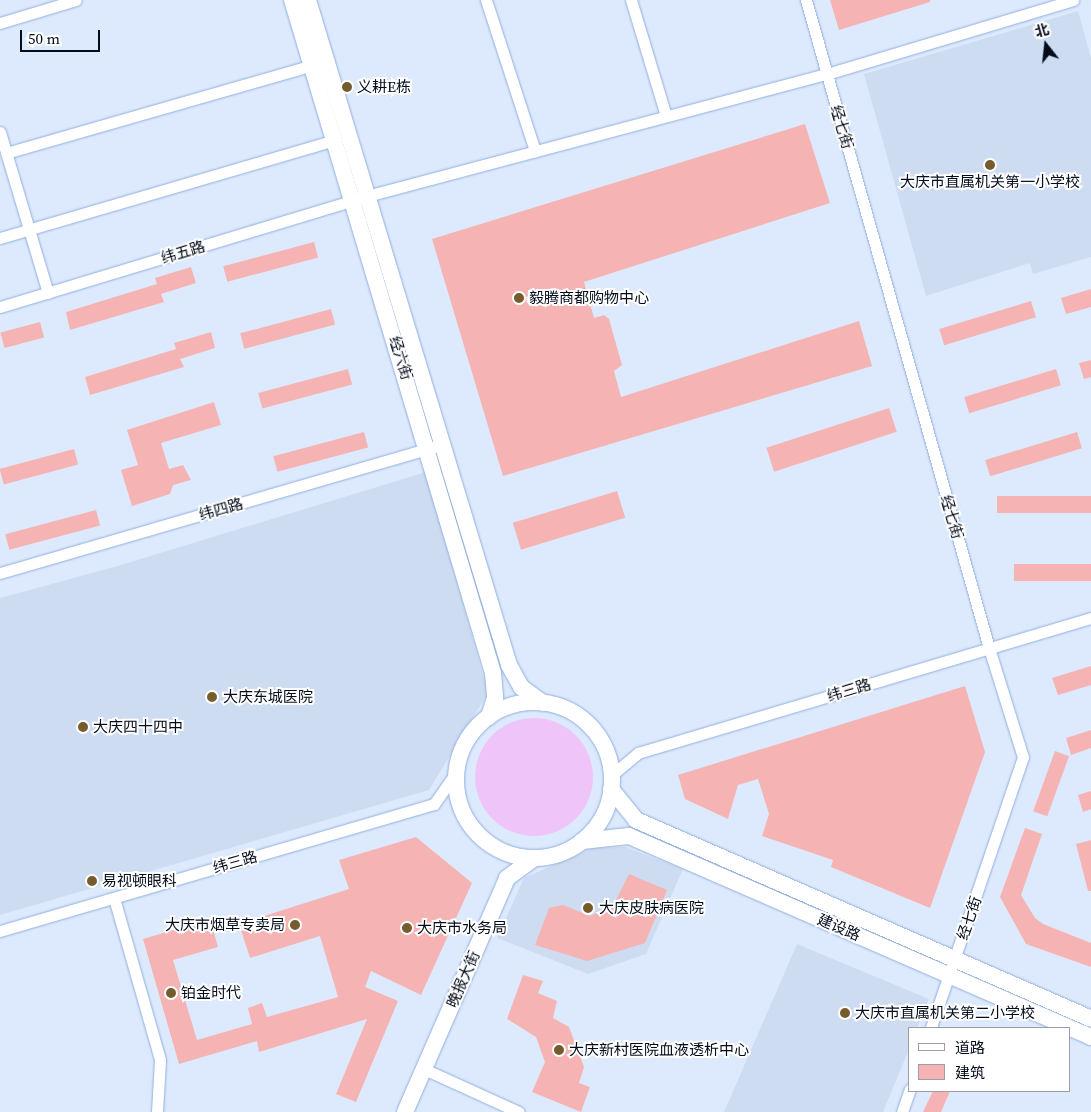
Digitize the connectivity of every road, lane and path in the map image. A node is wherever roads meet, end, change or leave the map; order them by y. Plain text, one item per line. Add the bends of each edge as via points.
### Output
1 (76, 0) edge
2 (292, 0) edge
3 (308, 0) edge
4 (486, 0) edge
5 (631, 0) edge
6 (806, 0) edge
7 (1073, 0) edge
8 (0, 22) edge
9 (312, 65) junction
10 (828, 74) junction
11 (666, 116) junction
12 (0, 132) edge
13 (335, 140) junction
14 (535, 151) junction
15 (6, 153) junction
16 (360, 198) junction
17 (28, 230) junction
18 (0, 238) edge
19 (48, 293) junction
20 (0, 307) edge
21 (435, 447) junction
22 (0, 573) edge
23 (1091, 618) edge
24 (989, 648) junction
25 (543, 702) junction
26 (489, 717) junction
27 (456, 773) junction
28 (612, 781) junction
29 (582, 841) junction
30 (535, 858) junction
31 (114, 898) junction
32 (0, 932) edge
33 (955, 960) junction
34 (949, 976) junction
35 (1091, 1019) edge
36 (931, 1027) edge
37 (1068, 1027) edge
38 (1071, 1028) edge
39 (1091, 1037) edge
40 (424, 1069) junction
41 (909, 1092) edge
42 (157, 1112) edge
43 (405, 1112) edge
44 (519, 1112) edge
45 (902, 1112) edge

1 - 8 street
2 - 9 main road, 经六街
3 - 16 main road, 经六街
4 - 14 street
5 - 11 street
6 - 10 street, 经七街
7 - 10 street, 纬五路
9 - 13 main road, 经六街
9 - 15 street
10 - 11 street, 纬五路
10 - 24 street, 经七街
11 - 14 street, 纬五路
12 - 15 street
13 - 16 main road, 经六街
13 - 17 street
14 - 16 street, 纬五路
15 - 17 street
16 - 19 street, 纬五路
16 - 21 main road, 经六街
17 - 18 street
17 - 19 street
19 - 20 street, 纬五路
21 - 22 street, 纬四路
21 - 25 main road, 经六街 via 509,665 521,687
21 - 26 main road, 经六街 via 493,673 495,698
23 - 24 street, 纬三路
24 - 28 street, 纬三路 via 638,753
24 - 33 street, 经七街 via 1023,757
25 - 26 main road via 522,702
25 - 28 main road via 573,712 593,728 607,749
26 - 27 main road via 477,726 463,748
27 - 30 main road via 459,799 469,823 487,842 510,854
27 - 31 street, 纬三路 via 434,804
28 - 29 main road via 610,799 600,822
28 - 33 main road, 建设路 via 636,820
29 - 30 main road via 560,854
29 - 34 main road, 建设路 via 629,836
30 - 40 main road, 晚报大街 via 507,878
31 - 32 street, 纬三路
31 - 42 street via 160,1060
33 - 34 street, 经七街
33 - 35 main road, 建设路
34 - 36 street, 经七街
34 - 37 main road, 建设路
38 - 39 main road, 建设路
40 - 43 main road, 晚报大街
40 - 44 street
41 - 45 street

